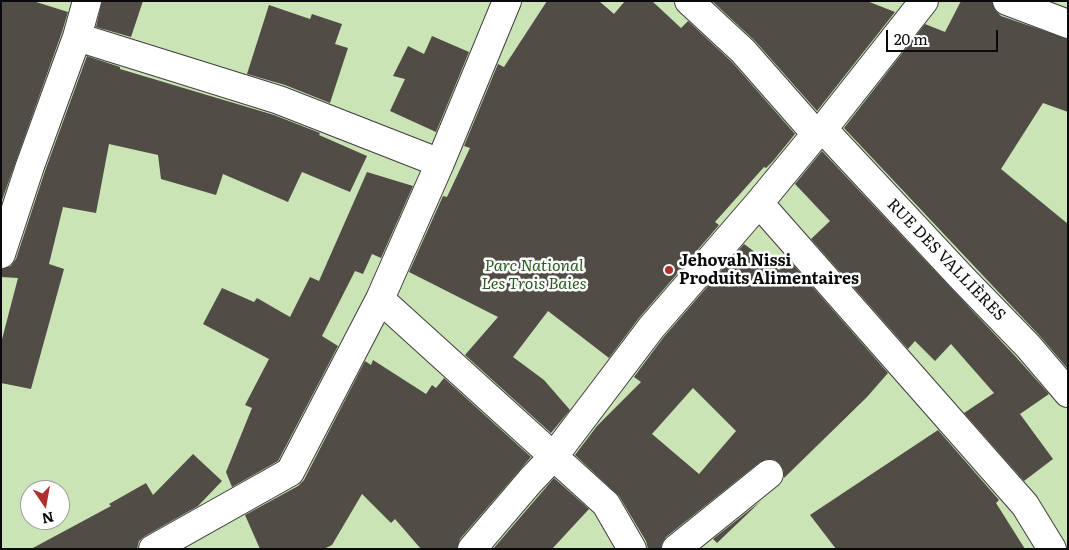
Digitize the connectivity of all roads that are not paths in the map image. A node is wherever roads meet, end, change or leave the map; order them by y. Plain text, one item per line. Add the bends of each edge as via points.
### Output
1 (87, 1) edge
2 (507, 1) edge
3 (689, 1) edge
4 (924, 1) edge
5 (1007, 1) edge
6 (1068, 24) edge
7 (77, 37) junction
8 (820, 132) junction
9 (440, 163) junction
10 (759, 203) junction
11 (1, 254) edge
12 (380, 299) junction
13 (1068, 393) edge
14 (554, 456) junction
15 (769, 474) dead end
16 (153, 549) edge
17 (472, 549) edge
18 (632, 549) edge
19 (676, 549) edge
20 (1052, 549) edge

1 - 7 street
2 - 9 street
3 - 8 street, RUE DES VALLIÈRES
4 - 8 street
5 - 6 street
7 - 9 street via 279,100
7 - 11 street
8 - 10 street
8 - 13 street, RUE DES VALLIÈRES via 1028,346
9 - 12 street
10 - 14 street via 651,328
10 - 20 street via 1025,505
12 - 14 street
12 - 16 street via 290,472
14 - 17 street
14 - 18 street via 606,504
15 - 19 street

